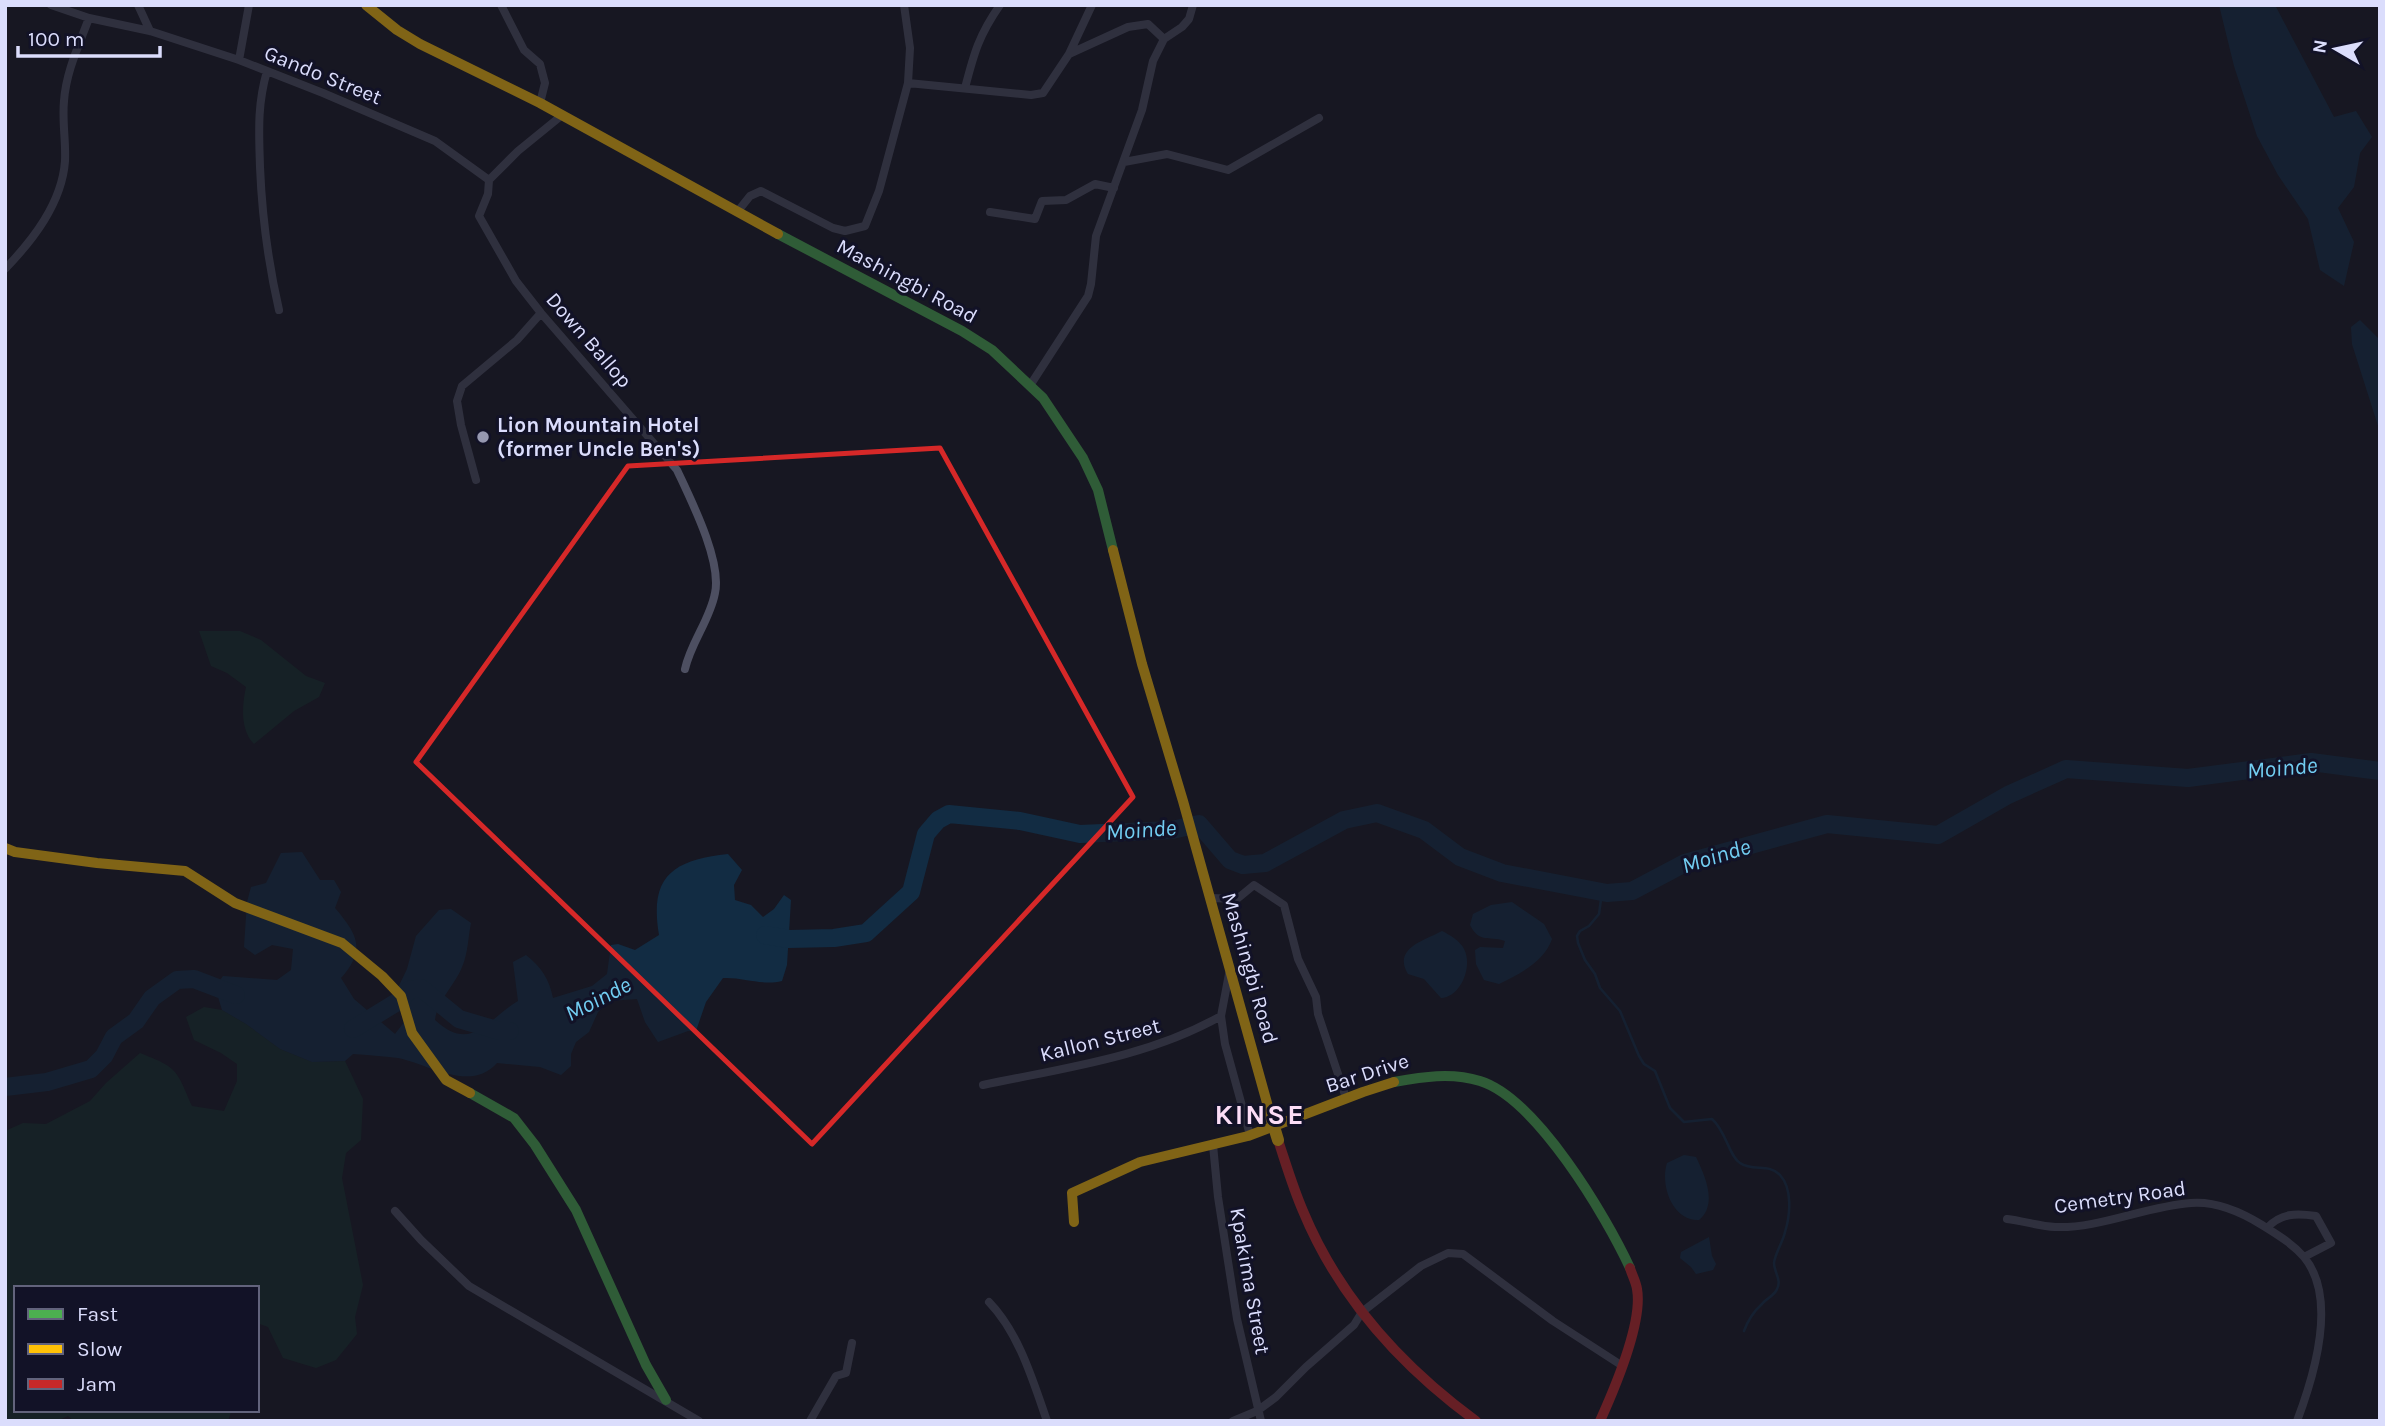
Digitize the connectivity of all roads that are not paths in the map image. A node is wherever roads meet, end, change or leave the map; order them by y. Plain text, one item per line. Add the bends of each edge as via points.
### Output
1 (51, 5) edge
2 (138, 5) edge
3 (249, 5) edge
4 (366, 5) edge
5 (500, 5) edge
6 (904, 5) edge
7 (1000, 5) edge
8 (1092, 5) edge
9 (1193, 5) edge
10 (89, 18) junction
11 (150, 31) junction
12 (1164, 39) junction
13 (1069, 54) junction
14 (239, 60) junction
15 (267, 71) junction
16 (908, 83) junction
17 (965, 88) junction
18 (540, 103) junction
19 (561, 116) junction
20 (1319, 118) dead end
21 (1124, 162) junction
22 (489, 180) junction
23 (1114, 188) junction
24 (738, 211) junction
25 (990, 212) dead end
26 (5, 269) edge
27 (279, 310) dead end
28 (541, 313) junction
29 (1031, 384) junction
30 (476, 480) dead end
31 (685, 669) dead end
32 (5, 848) edge
33 (1210, 898) junction
34 (1230, 971) junction
35 (1221, 1016) junction
36 (983, 1085) dead end
37 (1346, 1098) junction
38 (1250, 1135) junction
39 (1213, 1145) junction
40 (395, 1211) dead end
41 (2007, 1219) dead end
42 (1074, 1222) dead end
43 (2267, 1228) junction
44 (2304, 1257) junction
45 (989, 1302) dead end
46 (1362, 1312) junction
47 (852, 1343) dead end
48 (1621, 1365) junction
49 (666, 1400) junction
50 (1257, 1411) junction
51 (699, 1421) edge
52 (810, 1421) edge
53 (1047, 1421) edge
54 (1233, 1421) edge
55 (1261, 1421) edge
56 (1476, 1421) edge
57 (1600, 1421) edge
58 (2297, 1421) edge

1 - 10 street, Gando Street
2 - 11 street
3 - 14 street
4 - 18 main road, Mashingbi Road via 420,44
5 - 18 street via 524,50 540,64 544,83
6 - 16 street via 910,48
7 - 17 street via 976,46
8 - 13 street
9 - 12 street via 1189,19
10 - 11 street, Gando Street
10 - 26 street via 67,80 61,180 41,225
11 - 14 street, Gando Street
12 - 13 street via 1148,24 1128,27
12 - 21 street via 1153,61
13 - 17 street via 1042,93
14 - 15 street, Gando Street
15 - 22 street, Gando Street via 435,141
15 - 27 street via 258,123 262,212
16 - 17 street
16 - 24 street via 865,226 845,231 833,228 761,191
18 - 19 main road, Mashingbi Road
19 - 22 street
19 - 24 main road, Mashingbi Road
20 - 21 street via 1228,170 1167,153
21 - 23 street
22 - 28 street, Down Ballop via 480,216 483,224
23 - 25 street via 1095,184 1066,200 1042,201 1035,219
23 - 29 street via 1096,236 1087,296
24 - 29 main road, Mashingbi Road via 962,331
28 - 30 street via 517,340 462,386 457,401
28 - 31 street, Down Ballop via 677,470 701,525 716,587
29 - 33 main road, Mashingbi Road via 1083,458 1098,490 1139,653
32 - 49 main road via 185,871 235,902 342,943 382,976 401,996 412,1033 446,1080 514,1118 535,1145 576,1210
33 - 34 main road, Mashingbi Road
33 - 37 street via 1237,899 1254,885 1284,905
34 - 35 street
34 - 46 main road, Mashingbi Road, bridge via 1278,1140 1308,1224
35 - 36 street, Kallon Street via 1158,1046
35 - 38 street
37 - 38 main road, Bar Drive
37 - 48 main road, Bar Drive via 1422,1075 1479,1080 1502,1091 1569,1163 1628,1267 1639,1304
38 - 39 main road, Bar Drive
39 - 42 main road, Bar Drive via 1124,1167 1072,1193
39 - 50 street, Kpakima Street via 1237,1319
40 - 49 street via 469,1286
41 - 43 street, Cemetry Road via 2056,1227 2193,1203 2238,1212
43 - 44 street, Cemetry Road
43 - 44 street via 2276,1218 2296,1213 2316,1216 2331,1244
44 - 58 street, Cemetry Road via 2316,1277 2321,1306 2314,1366
45 - 53 street via 1016,1343
46 - 48 street via 1421,1266 1455,1252
46 - 50 street via 1339,1340
46 - 56 main road via 1429,1385
47 - 52 street via 846,1373 836,1376
48 - 57 main road, Bar Drive
49 - 51 street
50 - 54 street
50 - 55 street, Kpakima Street

